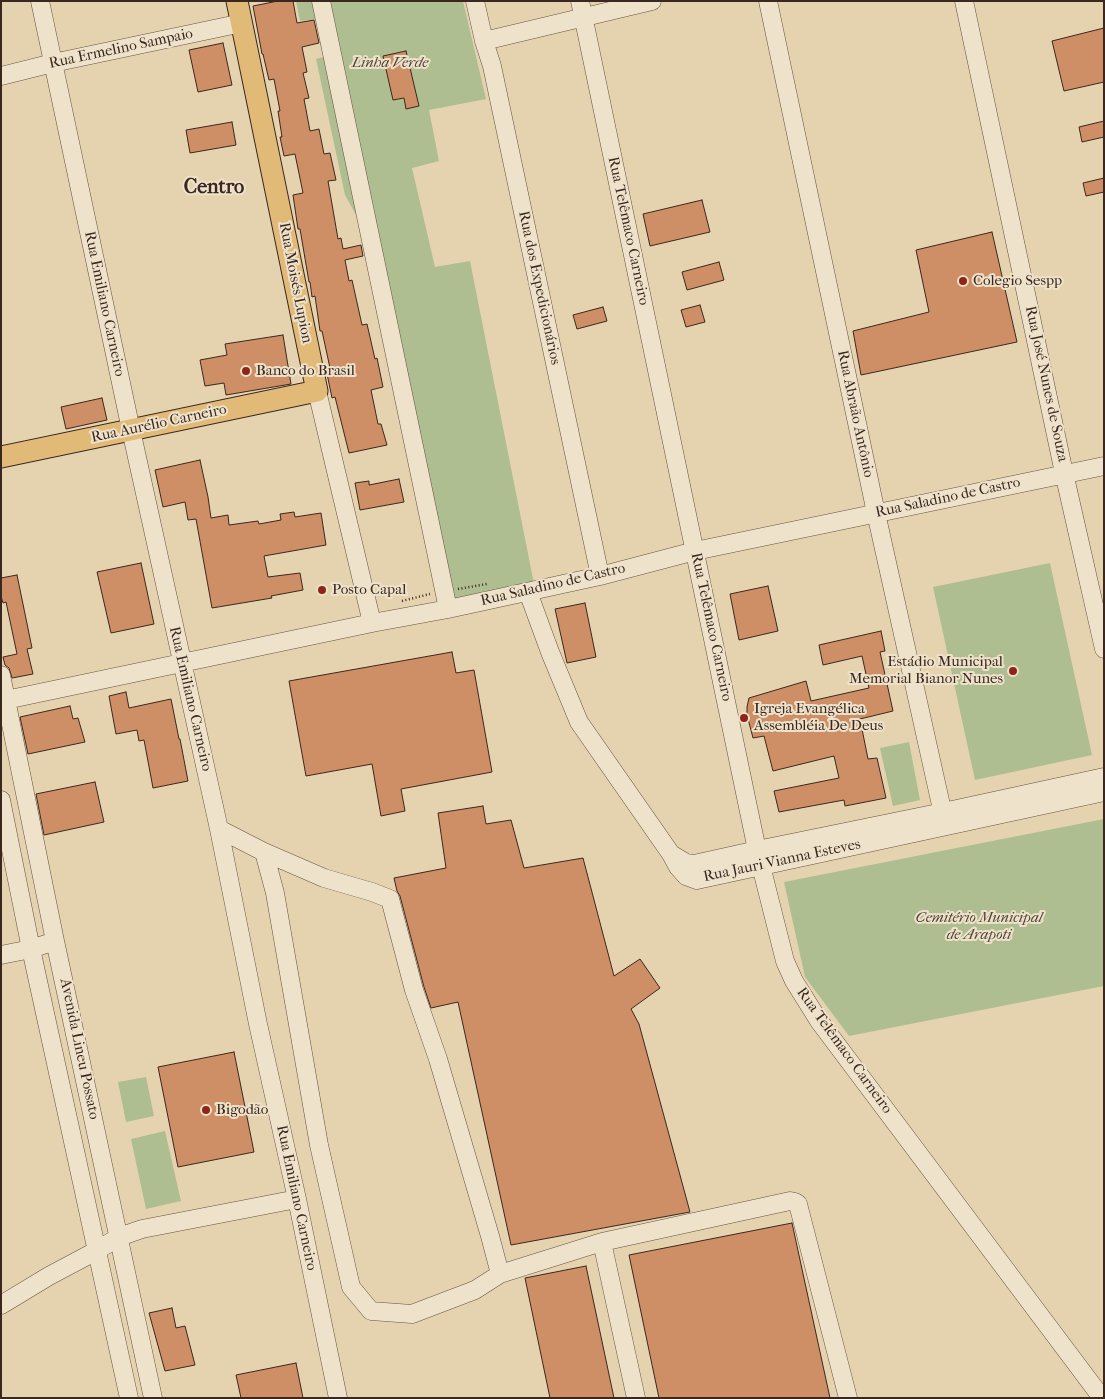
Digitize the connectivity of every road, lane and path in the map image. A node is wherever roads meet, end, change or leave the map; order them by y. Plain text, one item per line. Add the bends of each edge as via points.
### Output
1 (40, 1) edge
2 (237, 1) edge
3 (321, 1) edge
4 (475, 1) edge
5 (652, 1) edge
6 (768, 1) edge
7 (964, 1) edge
8 (582, 9) edge
9 (242, 23) junction
10 (484, 41) junction
11 (53, 63) junction
12 (1, 76) edge
13 (317, 391) junction
14 (131, 430) junction
15 (1, 457) edge
16 (1104, 466) edge
17 (1064, 474) junction
18 (876, 513) junction
19 (695, 551) junction
20 (600, 576) junction
21 (528, 592) junction
22 (448, 609) junction
23 (372, 623) junction
24 (1104, 649) edge
25 (182, 663) junction
26 (1, 675) edge
27 (4, 700) edge
28 (1104, 777) edge
29 (26, 792) junction
30 (1104, 792) edge
31 (1, 799) edge
32 (944, 819) junction
33 (219, 829) junction
34 (264, 852) junction
35 (759, 858) junction
36 (55, 941) junction
37 (31, 949) junction
38 (1, 955) edge
39 (297, 1199) junction
40 (120, 1237) junction
41 (602, 1242) junction
42 (96, 1251) junction
43 (500, 1274) junction
44 (1, 1305) edge
45 (129, 1398) edge
46 (153, 1398) edge
47 (338, 1398) edge
48 (636, 1398) edge
49 (848, 1398) edge
50 (1102, 1398) edge

1 - 11 street, Rua Emiliano Carneiro
2 - 9 main road, Rua Moisés Lupion
3 - 22 street
4 - 10 street, Rua dos Expedicionários
5 - 8 street
6 - 18 street, Rua Abraão Antônio
7 - 17 street, Rua José Nunes de Souza
8 - 10 street
8 - 19 street, Rua Telêmaco Carneiro
9 - 11 street, Rua Ermelino Sampaio
9 - 13 main road, Rua Moisés Lupion
10 - 20 street, Rua dos Expedicionários via 492,66
11 - 12 street, Rua Ermelino Sampaio
11 - 14 street, Rua Emiliano Carneiro
13 - 14 main road, Rua Aurélio Carneiro
13 - 23 street, Rua Moisés Lupion
14 - 15 main road, Rua Aurélio Carneiro
14 - 25 street, Rua Emiliano Carneiro
16 - 17 street, Rua Saladino de Castro
17 - 18 street, Rua Saladino de Castro
17 - 24 street, Rua José Nunes de Souza
18 - 19 street, Rua Saladino de Castro
18 - 32 street, Rua Abraão Antônio
19 - 20 street, Rua Saladino de Castro
19 - 35 street, Rua Telêmaco Carneiro
20 - 21 street, Rua Saladino de Castro
21 - 22 street, Rua Saladino de Castro
21 - 35 street, Rua Jauri Vianna Esteves via 579,722 671,854 694,864
22 - 23 street, Rua Saladino de Castro
23 - 25 street, Rua Saladino de Castro
25 - 27 street, Rua Saladino de Castro
25 - 33 street, Rua Emiliano Carneiro
26 - 27 street, Avenida Lineu Possato
27 - 29 street, Avenida Lineu Possato
28 - 32 street, Rua Jauri Vianna Esteves
29 - 31 street
29 - 36 street, Avenida Lineu Possato
30 - 32 street, Rua Jauri Vianna Esteves
31 - 37 street, Avenida Lineu Possato
32 - 35 street, Rua Jauri Vianna Esteves
33 - 34 street
33 - 39 street, Rua Emiliano Carneiro
34 - 43 street via 324,878 390,900
34 - 43 street via 275,893 319,1145 351,1287 371,1311 412,1314 475,1290
35 - 50 street, Rua Telêmaco Carneiro via 785,961 819,1021
36 - 37 street
36 - 40 street, Avenida Lineu Possato
37 - 38 street
37 - 42 street, Avenida Lineu Possato
39 - 40 street via 142,1229
39 - 47 street, Rua Emiliano Carneiro
40 - 42 street
40 - 46 street, Avenida Lineu Possato
41 - 43 street
41 - 48 street
41 - 49 street via 795,1202
42 - 44 street
42 - 45 street, Avenida Lineu Possato

